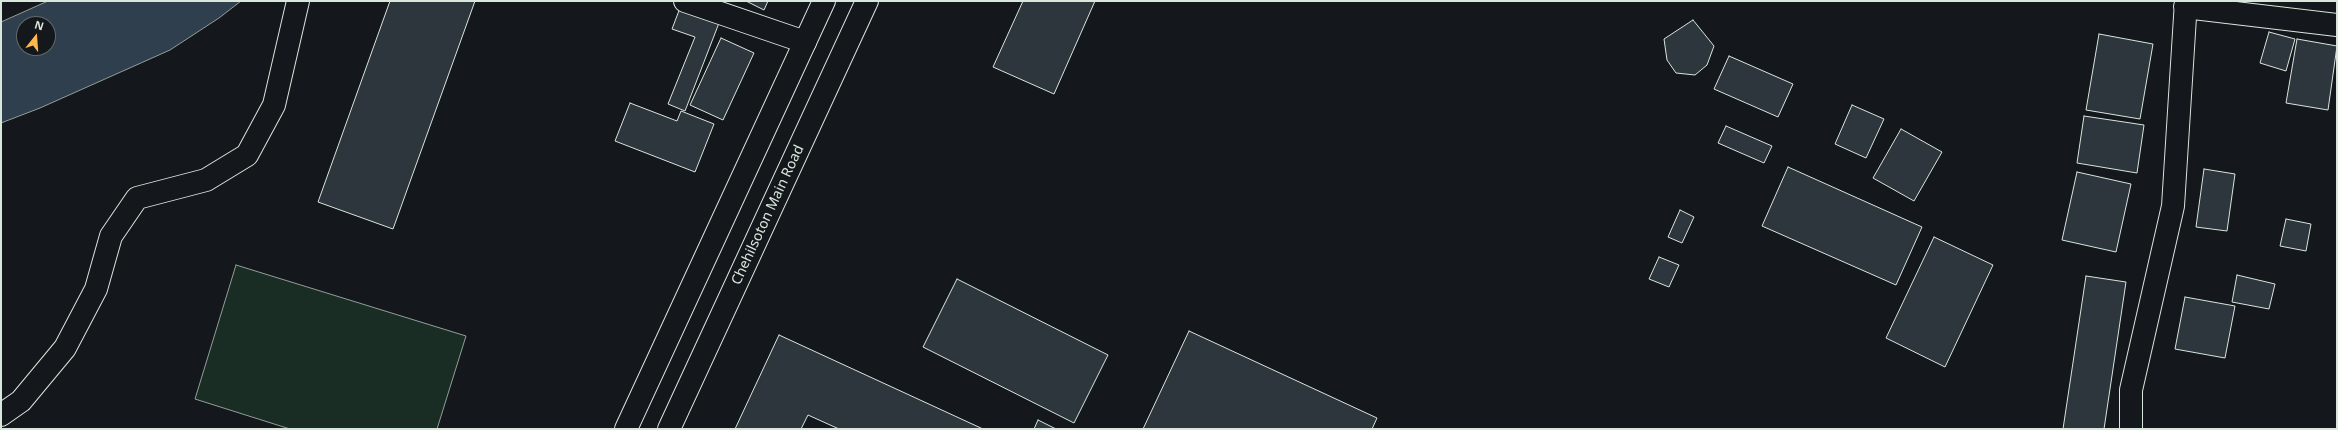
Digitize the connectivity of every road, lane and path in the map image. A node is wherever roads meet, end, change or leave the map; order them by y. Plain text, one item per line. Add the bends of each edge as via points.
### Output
1 (298, 1) edge
2 (685, 1) edge
3 (824, 1) edge
4 (868, 1) edge
5 (2186, 4) edge
6 (2337, 25) edge
7 (805, 42) junction
8 (1, 415) edge
9 (626, 429) edge
10 (669, 429) edge
11 (2131, 429) edge

1 - 8 street via 274,104 247,155 206,180 137,198 111,236 96,289 65,348 21,402
2 - 7 street
3 - 7 street
4 - 10 street, Chehilsoton Main Road
5 - 6 street
5 - 11 street via 2174,206 2131,390
7 - 9 street

